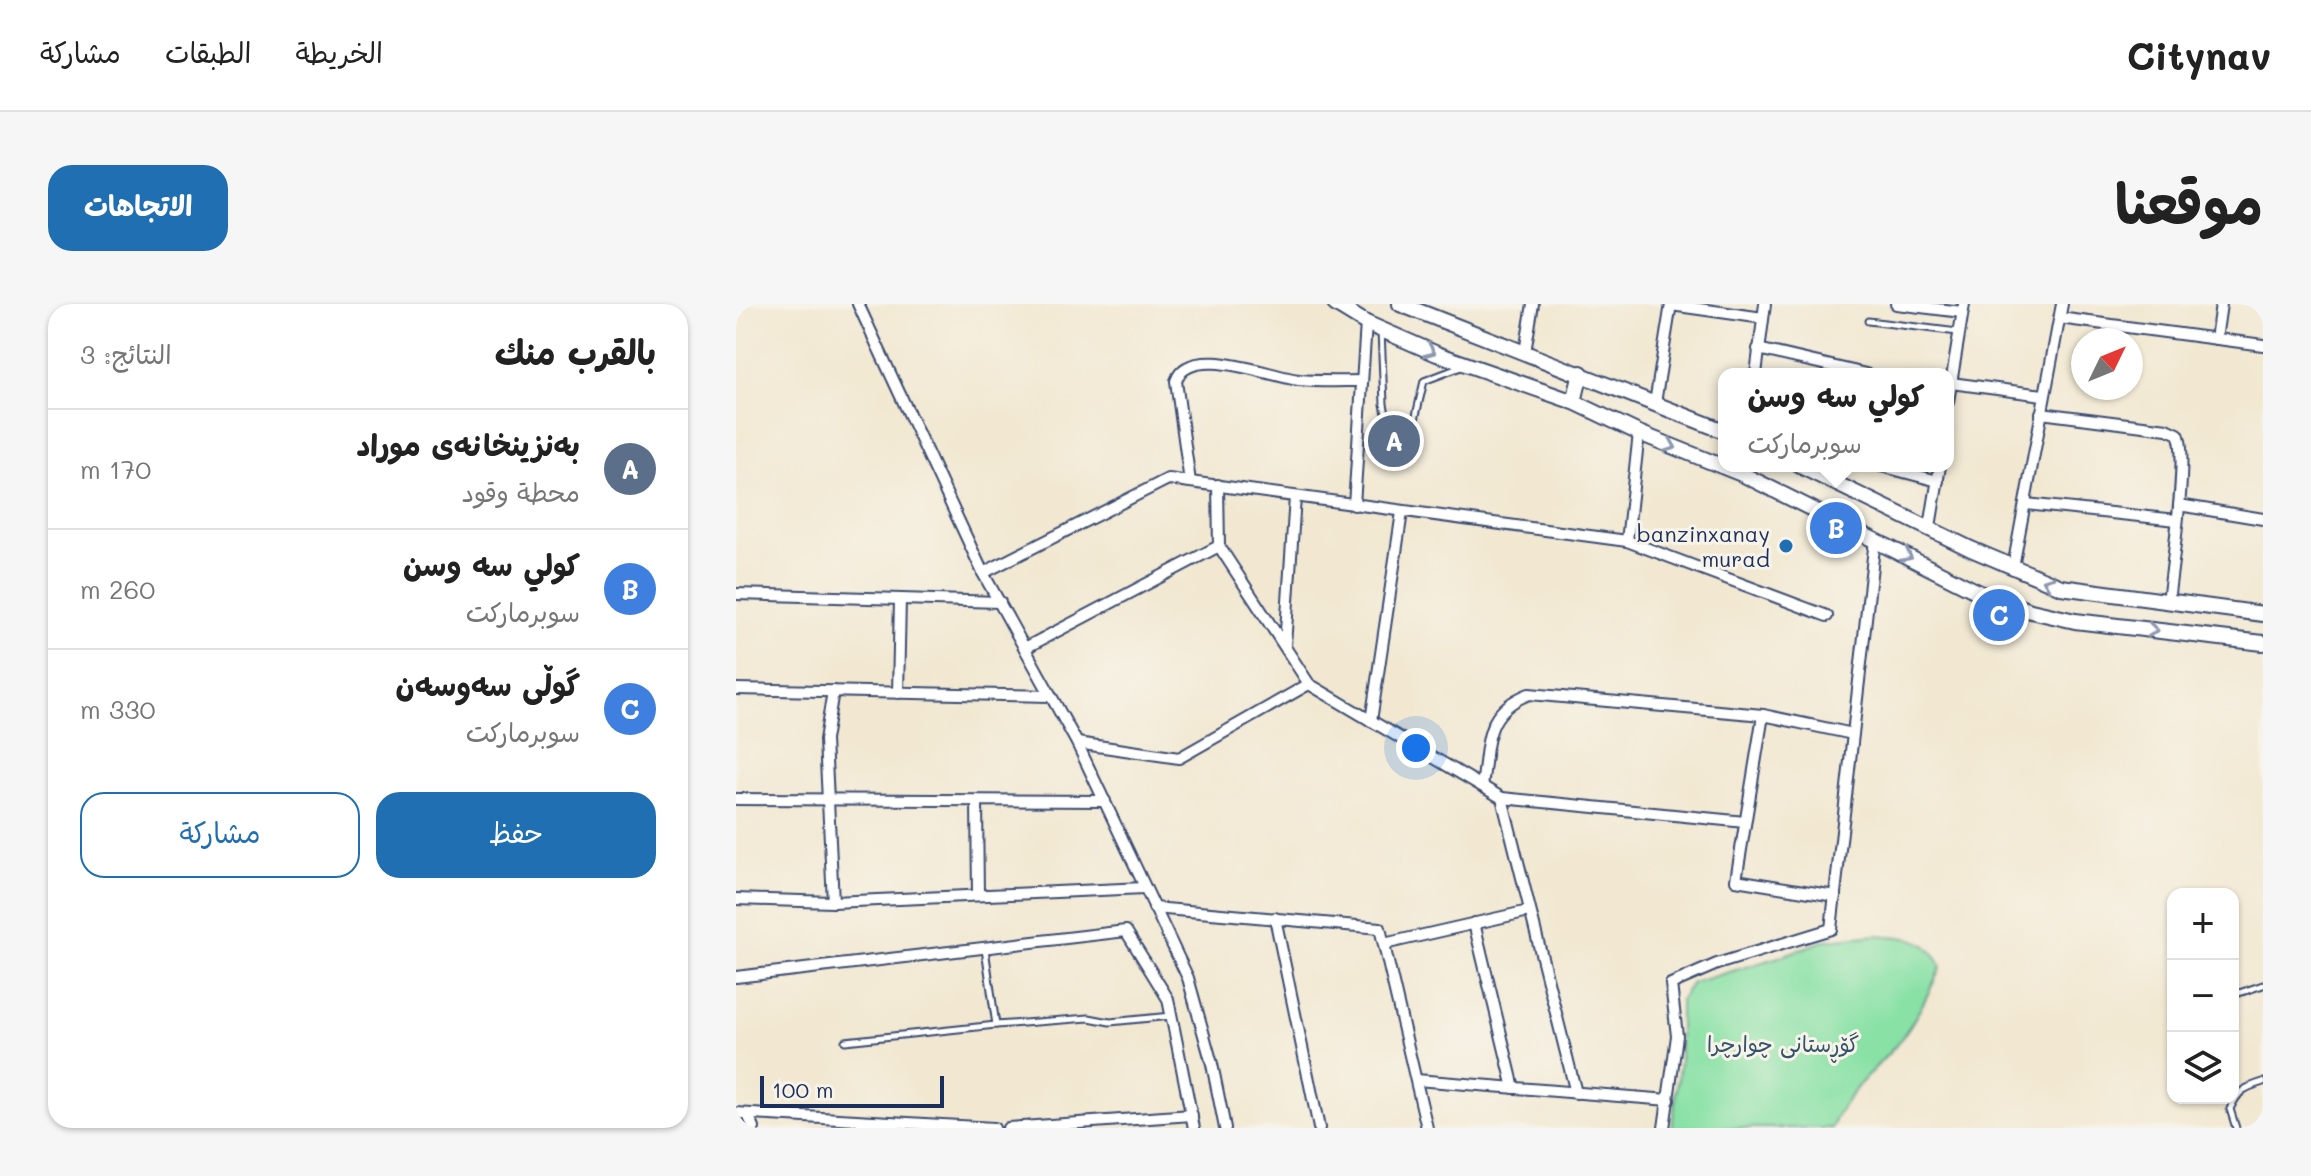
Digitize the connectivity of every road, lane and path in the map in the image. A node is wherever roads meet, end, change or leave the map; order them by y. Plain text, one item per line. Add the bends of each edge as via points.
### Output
1 (858, 304) edge
2 (1335, 304) edge
3 (1400, 304) edge
4 (1533, 304) edge
5 (1671, 304) edge
6 (1765, 304) edge
7 (1896, 304) edge
8 (2062, 304) edge
9 (2221, 304) edge
10 (1963, 308) edge
11 (1763, 318) junction
12 (2059, 318) junction
13 (1868, 321) dead end
14 (1366, 323) junction
15 (1381, 329) junction
16 (1959, 332) junction
17 (2216, 339) junction
18 (2263, 345) edge
19 (1758, 349) junction
20 (1525, 352) junction
21 (1468, 365) junction
22 (1756, 368) edge
23 (1840, 368) edge
24 (1953, 368) edge
25 (1581, 373) junction
26 (1362, 381) junction
27 (1954, 390) edge
28 (2043, 395) junction
29 (1574, 402) junction
30 (1655, 403) junction
31 (2041, 413) junction
32 (1718, 429) edge
33 (1639, 433) junction
34 (1718, 465) edge
35 (1736, 472) edge
36 (1813, 472) edge
37 (1904, 472) edge
38 (1939, 472) edge
39 (1938, 481) junction
40 (1190, 482) junction
41 (1218, 485) junction
42 (1295, 497) junction
43 (2026, 504) junction
44 (1354, 505) junction
45 (2179, 505) junction
46 (1402, 512) junction
47 (2263, 519) edge
48 (2177, 520) junction
49 (1930, 527) junction
50 (1875, 539) junction
51 (1627, 541) junction
52 (1219, 546) junction
53 (2013, 567) junction
54 (983, 573) junction
55 (736, 594) edge
56 (900, 599) junction
57 (1000, 602) junction
58 (2168, 602) junction
59 (2263, 614) edge
60 (1827, 616) dead end
61 (2263, 643) edge
62 (1025, 648) junction
63 (1285, 648) junction
64 (1309, 684) junction
65 (736, 689) edge
66 (833, 691) junction
67 (898, 693) junction
68 (1049, 696) junction
69 (1763, 715) junction
70 (1371, 721) junction
71 (1853, 734) junction
72 (1077, 743) junction
73 (1482, 786) junction
74 (1502, 798) junction
75 (736, 799) edge
76 (829, 801) junction
77 (977, 801) junction
78 (1105, 801) junction
79 (1745, 822) junction
80 (1144, 888) junction
81 (978, 895) junction
82 (1835, 896) junction
83 (736, 899) edge
84 (833, 902) junction
85 (1154, 908) junction
86 (1529, 911) junction
87 (1275, 918) junction
88 (1474, 923) junction
89 (1384, 944) junction
90 (985, 949) junction
91 (736, 977) edge
92 (2263, 985) edge
93 (2239, 993) edge
94 (1172, 1016) junction
95 (996, 1025) junction
96 (845, 1041) dead end
97 (1416, 1080) junction
98 (2263, 1082) edge
99 (1514, 1088) junction
100 (1576, 1093) junction
101 (1669, 1100) junction
102 (736, 1113) edge
103 (748, 1115) junction
104 (1192, 1115) junction
105 (754, 1128) edge
106 (994, 1128) edge
107 (1008, 1128) edge
108 (1194, 1128) edge
109 (1225, 1128) edge
110 (1319, 1128) edge
111 (1427, 1128) edge
112 (1664, 1128) edge
113 (2236, 1128) edge

1 - 54 street
2 - 14 street
3 - 20 street
4 - 20 street
5 - 11 street
5 - 30 street
6 - 11 street
7 - 10 street
8 - 12 street
9 - 17 street
10 - 16 street
11 - 19 street
12 - 17 street
12 - 28 street
13 - 16 lane
14 - 15 street
14 - 26 street
15 -> 21 street
15 - 21 lane via 1386,414 1403,429 1414,424 1424,381
16 - 24 street
17 - 18 street
19 - 22 street
19 - 23 street
20 - 25 street
21 - 29 street
25 - 29 street
25 - 30 street
26 - 40 street via 1301,380 1226,363 1187,367 1176,381
26 - 44 street
27 - 28 street
28 - 31 street
29 - 33 street
30 - 32 street
31 - 43 street
31 - 45 street via 2173,431 2181,440
33 -> 34 street
33 - 51 street
35 -> 50 street
36 - 49 street
37 - 39 street
38 - 39 street
39 - 49 street
40 - 41 street
40 - 54 street via 1168,479
41 - 42 street
41 - 52 street
42 - 44 street
42 - 63 street
43 - 48 street
43 - 53 street
44 - 46 street
45 - 47 street
45 - 48 street
46 - 51 street
46 - 70 street
48 - 58 street
49 - 53 street
50 -> 61 street via 1980,593 2031,611
50 - 71 street
51 - 60 street
52 - 62 street
52 - 63 street
58 -> 53 street via 2061,587
54 - 57 street
55 - 56 street
56 - 57 street
56 - 67 street
57 - 62 street
58 - 59 street
62 - 68 street
63 - 64 street
64 - 70 street
64 - 72 street via 1179,758
65 - 66 street
66 - 67 street
66 - 76 street via 825,740
67 - 68 street
68 - 72 street
69 - 71 street
69 - 73 street via 1529,694 1498,712
69 - 79 street
70 - 73 street
71 - 82 street
72 - 78 street
73 - 74 street
74 - 79 street
74 - 86 street
75 - 76 street
76 - 77 street
76 - 84 street
77 - 78 street
77 - 81 street
78 - 80 street
79 - 82 street via 1736,880
80 - 81 street
80 - 85 street
81 - 84 street
82 - 101 street via 1831,929 1671,984 1677,1036
83 - 84 street
85 - 87 street
85 - 109 street via 1188,978
86 - 88 street
86 - 100 street
87 - 89 street via 1380,928
87 - 110 street
88 - 89 street
88 - 99 street
89 - 97 street
90 - 91 street
90 - 94 street via 1126,931 1168,999
90 - 95 lane
92 - 93 lane
94 - 95 lane
94 - 104 street
95 - 96 lane
97 - 99 street
97 - 111 street
98 - 113 lane via 2244,1088 2235,1100 2230,1109
99 - 100 street
100 - 101 street
101 - 112 street
102 - 103 street
103 - 105 street
103 - 106 street
104 - 107 street
104 - 108 street

